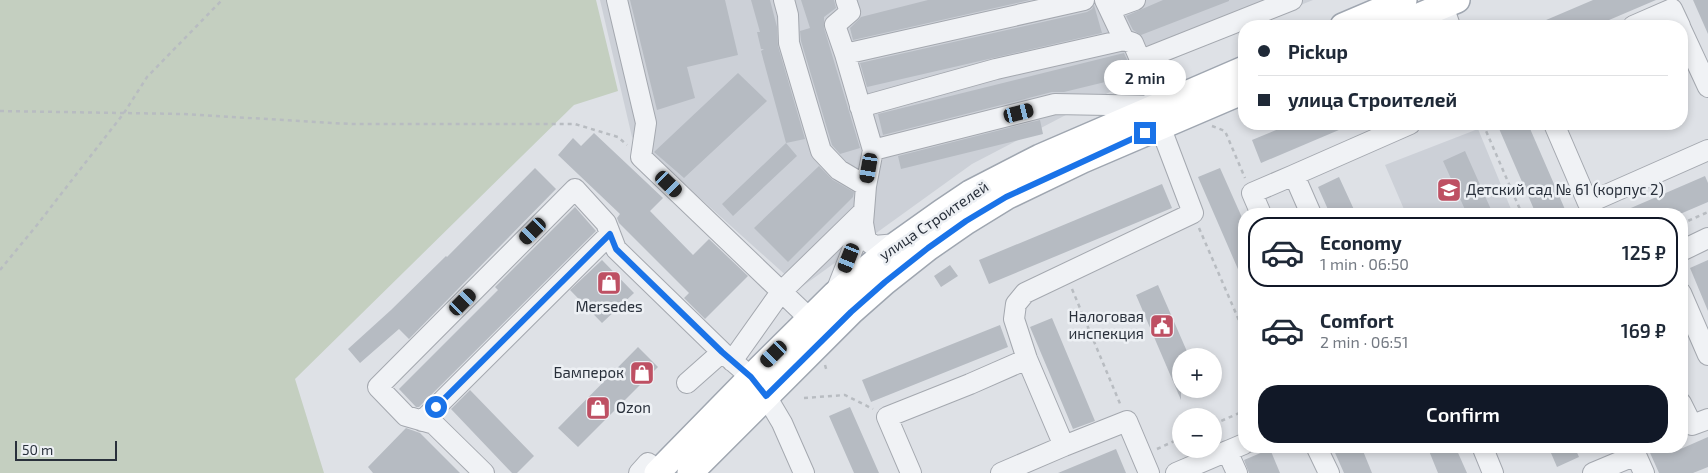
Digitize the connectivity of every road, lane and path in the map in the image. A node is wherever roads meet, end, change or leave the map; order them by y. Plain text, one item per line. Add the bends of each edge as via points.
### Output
1 (222, 0) edge
2 (617, 0) edge
3 (784, 0) edge
4 (846, 0) edge
5 (1084, 0) edge
6 (1134, 0) edge
7 (1292, 0) edge
8 (1404, 0) edge
9 (1108, 5) edge
10 (1448, 8) edge
11 (1242, 20) edge
12 (1357, 20) edge
13 (1413, 20) edge
14 (1647, 20) edge
15 (1677, 20) edge
16 (1238, 21) edge
17 (1124, 40) junction
18 (1688, 43) edge
19 (845, 54) junction
20 (1141, 60) junction
21 (1238, 72) edge
22 (1708, 87) edge
23 (1238, 93) edge
24 (860, 107) junction
25 (0, 111) edge
26 (124, 113) junction
27 (1160, 116) junction
28 (1396, 130) edge
29 (1486, 130) edge
30 (1557, 130) edge
31 (1225, 131) dead end
32 (873, 150) junction
33 (1708, 150) edge
34 (641, 157) junction
35 (1294, 175) junction
36 (866, 186) junction
37 (1252, 193) junction
38 (1258, 208) edge
39 (1308, 208) edge
40 (1519, 208) edge
41 (1708, 212) edge
42 (1193, 214) junction
43 (864, 217) junction
44 (1688, 221) edge
45 (610, 234) junction
46 (1708, 238) edge
47 (897, 244) junction
48 (1688, 247) edge
49 (0, 270) edge
50 (1066, 273) junction
51 (781, 292) junction
52 (835, 294) junction
53 (1688, 308) edge
54 (1238, 318) edge
55 (810, 319) junction
56 (1708, 355) edge
57 (727, 356) junction
58 (1027, 359) junction
59 (751, 377) junction
60 (687, 382) dead end
61 (766, 396) junction
62 (804, 398) dead end
63 (1238, 414) edge
64 (887, 417) junction
65 (1688, 417) edge
66 (1708, 419) edge
67 (422, 421) junction
68 (1127, 421) junction
69 (1222, 421) edge
70 (1172, 445) edge
71 (1064, 446) junction
72 (1236, 448) edge
73 (1319, 453) edge
74 (1485, 453) edge
75 (1638, 458) edge
76 (1146, 464) edge
77 (484, 473) edge
78 (651, 473) edge
79 (690, 473) edge
80 (804, 473) edge
81 (911, 473) edge
82 (1001, 473) edge
83 (1176, 473) edge
84 (1237, 473) edge
85 (1329, 473) edge
86 (1493, 473) edge
87 (1593, 473) edge

1 - 26 path via 147,77
2 - 34 street via 646,123
3 - 36 street via 789,43 821,151 839,170
4 - 19 street via 850,12 835,24
5 - 19 street
6 - 9 street
7 - 11 street
8 - 12 main road
9 - 17 street
10 - 13 main road
14 - 15 street via 1672,9
16 - 20 street
17 - 20 street via 1133,42
17 - 24 street via 996,69
18 - 22 street
19 - 24 street
20 - 27 street
21 - 27 main road, улица Строителей
23 - 27 main road, улица Строителей
24 - 32 street
25 - 26 path
26 - 34 path via 350,124 575,124 618,137
26 - 49 path
27 - 32 street via 1055,104
27 - 42 street
27 - 47 main road, улица Строителей via 1040,157 970,193
27 - 61 main road, улица Строителей via 1083,160 1006,197 928,248 851,312
28 - 35 street
29 - 40 path
30 - 33 street via 1588,203
31 - 37 path
32 - 36 street
34 - 51 street
35 - 37 street
35 - 39 street
36 - 43 street
37 - 38 street
41 - 44 path
42 - 50 street
42 - 54 path
43 - 47 street via 866,240 874,246
43 - 51 street
43 - 52 street
45 - 57 street via 616,249
45 - 67 street
45 - 67 street via 606,223 575,189 378,387 406,416
46 - 48 street
47 - 52 main road, улица Строителей
50 - 58 street via 1024,293 1016,304 1014,319
50 - 68 path
51 - 55 street
51 - 57 street
52 - 55 main road, улица Строителей
53 - 56 street
55 - 59 main road, улица Строителей
57 - 59 street
57 - 60 street
58 - 64 street
58 - 71 street
59 - 61 main road
59 - 78 main road, улица Строителей
61 - 79 main road, улица Строителей
61 - 80 street
62 - 64 path via 845,394
63 - 69 path
64 - 81 street
65 - 66 street via 1692,425
67 - 77 street via 434,424
68 - 71 street
68 - 76 street
70 - 76 path
71 - 82 street
72 - 83 street
72 - 84 street
73 - 85 street
74 - 86 street
75 - 87 street

